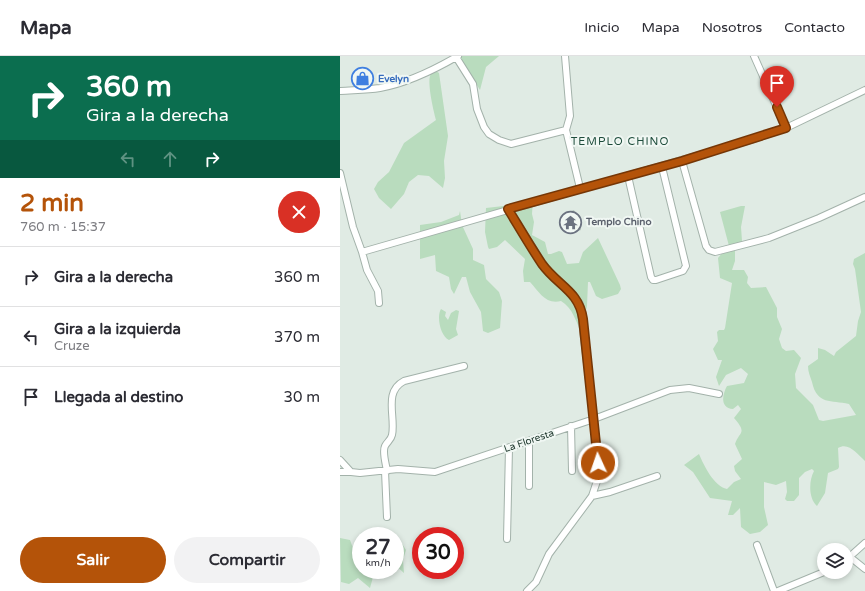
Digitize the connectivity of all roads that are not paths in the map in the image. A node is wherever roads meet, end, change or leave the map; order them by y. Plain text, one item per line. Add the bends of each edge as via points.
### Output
1 (565, 56) edge
2 (754, 56) edge
3 (457, 57) edge
4 (865, 90) edge
5 (340, 91) edge
6 (786, 128) junction
7 (566, 130) junction
8 (682, 161) junction
9 (662, 167) junction
10 (340, 174) edge
11 (628, 176) junction
12 (580, 188) junction
13 (865, 197) edge
14 (508, 209) junction
15 (362, 252) junction
16 (379, 303) dead end
17 (464, 366) dead end
18 (718, 394) dead end
19 (594, 418) junction
20 (571, 426) junction
21 (529, 441) junction
22 (509, 448) junction
23 (340, 460) edge
24 (386, 471) junction
25 (340, 472) edge
26 (351, 472) junction
27 (572, 472) dead end
28 (657, 476) dead end
29 (529, 486) dead end
30 (592, 496) junction
31 (387, 517) dead end
32 (507, 539) dead end
33 (865, 543) edge
34 (757, 545) dead end
35 (853, 554) edge
36 (853, 561) edge
37 (865, 569) edge
38 (817, 575) edge
39 (527, 591) edge
40 (774, 591) edge
41 (778, 591) edge

1 - 7 street via 570,116
2 - 6 street
3 - 5 street via 428,72 380,88
3 - 7 street via 473,84 477,109 489,134 511,144
4 - 6 street
6 - 8 street
7 - 12 street
8 - 9 street
8 - 13 street via 706,246 715,252 769,238
9 - 11 street
9 - 11 street via 686,266 683,271 656,280 651,277
10 - 15 street
11 - 12 street
12 - 14 street
14 - 15 street
14 - 19 street via 545,268 580,304
15 - 16 street via 367,270 378,291
17 - 24 street via 397,384 393,391 391,408 392,436 384,451
18 - 19 street, La Floresta via 689,388 670,390
19 - 20 street, La Floresta
19 - 30 street via 598,478
20 - 21 street, La Floresta
20 - 27 street
21 - 22 street, La Floresta
21 - 29 street
22 - 24 street, La Floresta via 435,472 398,469
22 - 32 street
23 - 26 street
24 - 26 street, La Floresta
24 - 31 street
25 - 26 street, La Floresta
28 - 30 street
30 - 39 street via 549,554 536,582
33 - 35 street
34 - 40 street
36 - 37 street
38 - 41 street

